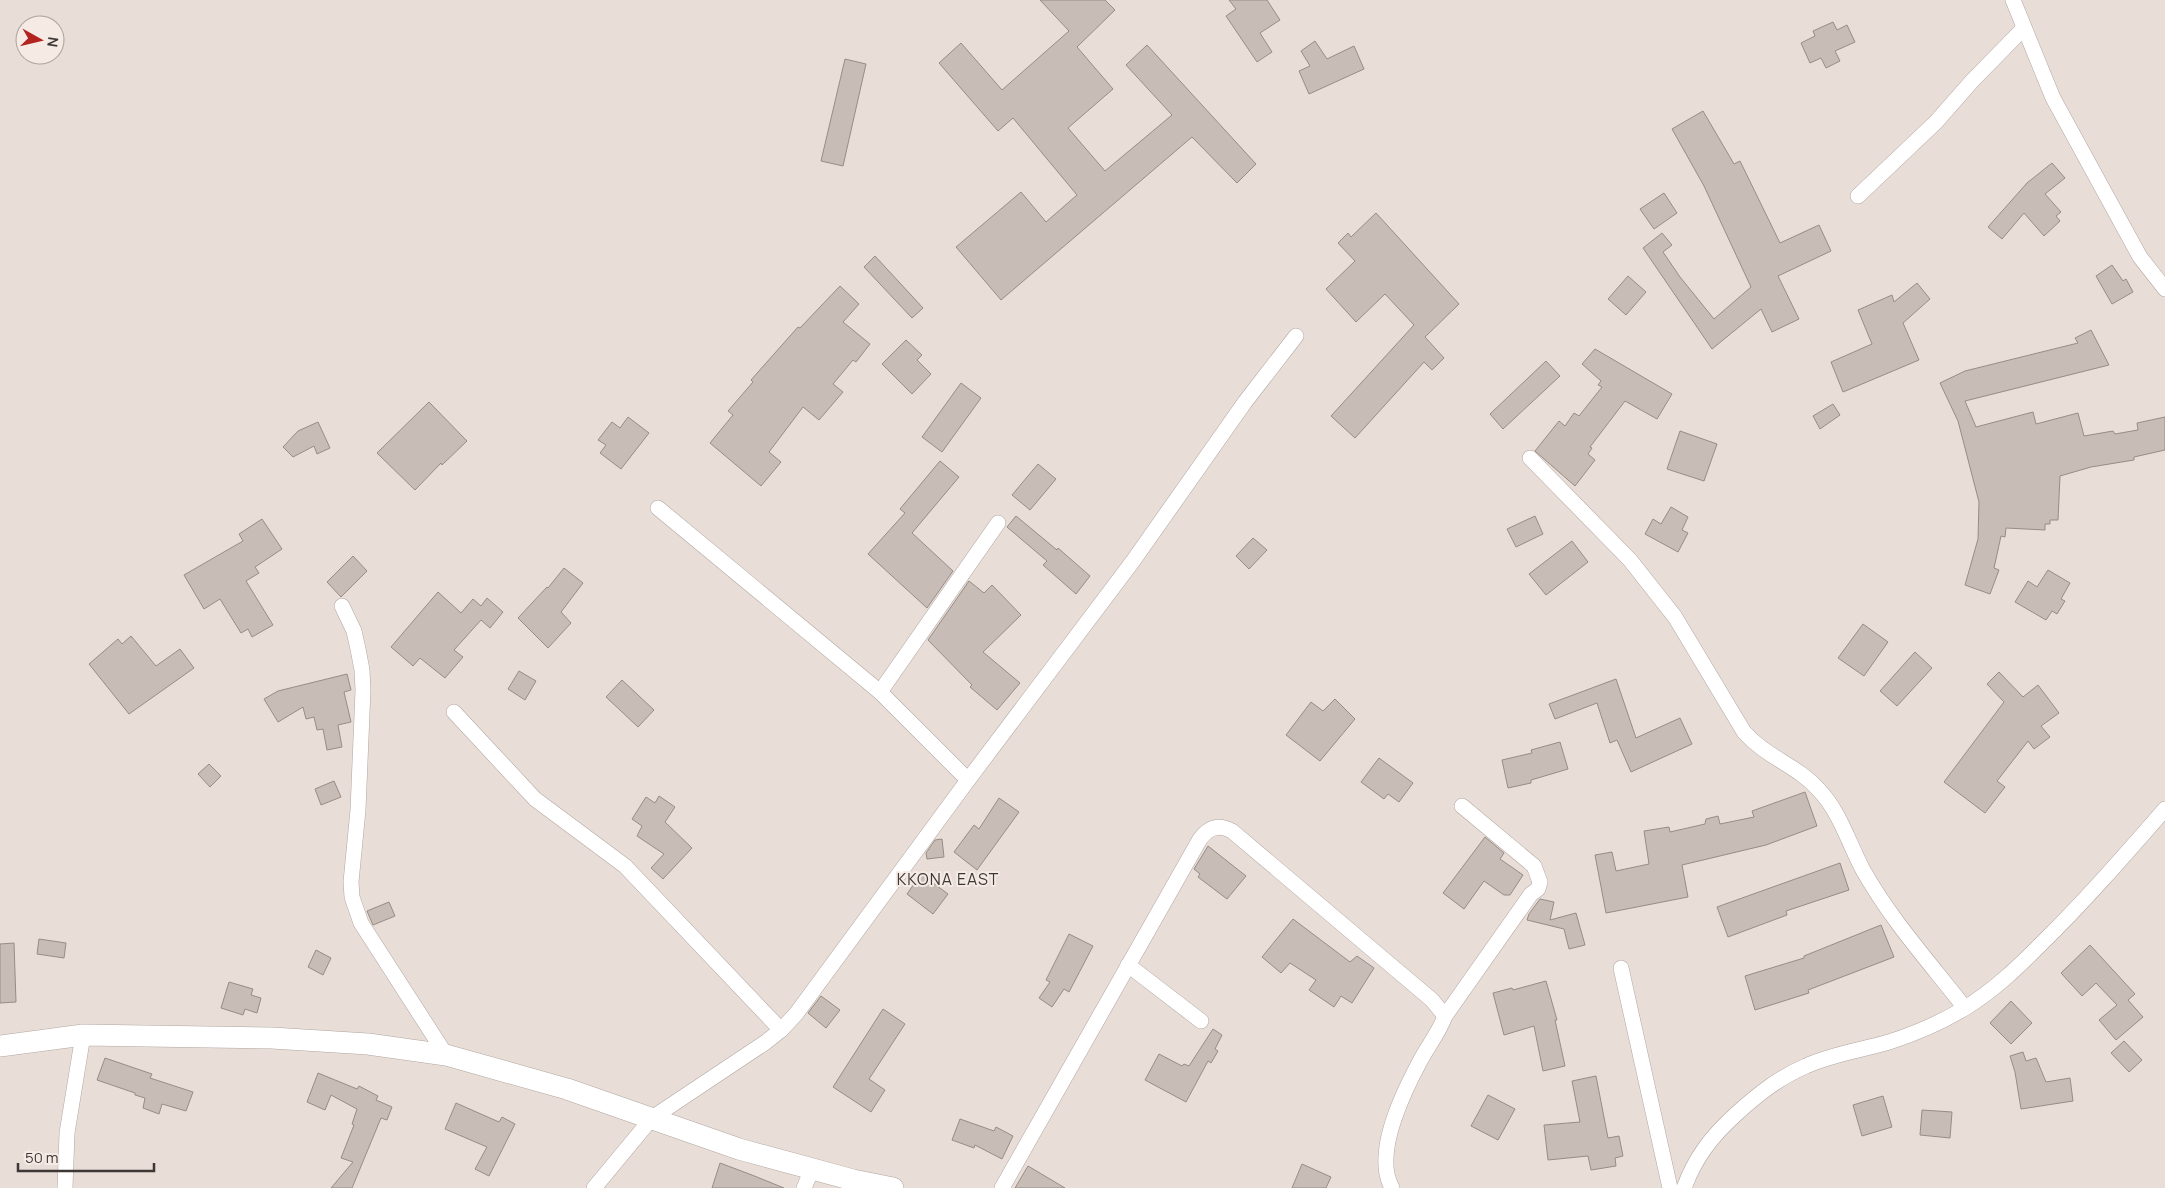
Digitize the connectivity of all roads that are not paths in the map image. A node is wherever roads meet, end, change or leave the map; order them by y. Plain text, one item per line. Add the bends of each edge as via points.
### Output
1 (2013, 0) edge
2 (2024, 28) junction
3 (1858, 196) dead end
4 (2165, 289) edge
5 (1296, 336) dead end
6 (1530, 458) dead end
7 (658, 508) dead end
8 (998, 523) dead end
9 (342, 606) dead end
10 (880, 692) junction
11 (454, 712) dead end
12 (968, 780) junction
13 (1462, 806) dead end
14 (2165, 809) edge
15 (1128, 965) junction
16 (1621, 968) dead end
17 (1965, 1008) junction
18 (1445, 1016) junction
19 (1201, 1021) dead end
20 (781, 1030) junction
21 (83, 1035) junction
22 (0, 1046) edge
23 (446, 1055) junction
24 (652, 1118) junction
25 (808, 1178) edge
26 (65, 1188) edge
27 (594, 1188) edge
28 (893, 1188) edge
29 (1002, 1188) edge
30 (1392, 1188) edge
31 (1670, 1188) edge
32 (1684, 1188) edge

1 - 2 street
2 - 3 street via 1936,122
2 - 4 street via 2058,106 2140,257
5 - 12 street via 1245,402 1133,561
6 - 17 street via 1630,560 1675,617 1744,732 1757,746 1802,773 1821,791 1863,870
7 - 10 street
8 - 10 street
9 - 23 street via 354,631 363,690 352,897 361,923
10 - 12 street
11 - 20 street via 535,800 625,866
12 - 20 street
13 - 18 street via 1534,866 1540,882 1538,890
14 - 17 street via 2086,899 2007,977
15 - 18 street via 1200,838 1214,827 1224,827 1232,830 1418,988
15 - 19 street
15 - 29 street
16 - 31 street
17 - 32 street via 1891,1041 1808,1064 1762,1090 1702,1149
18 - 30 street via 1419,1062 1397,1113 1385,1166 1386,1178
20 - 24 street
21 - 22 street
21 - 23 street via 272,1038 368,1044
21 - 26 street via 67,1133
23 - 24 street via 567,1089
24 - 25 street via 739,1148
24 - 27 street
25 - 28 street via 852,1180

